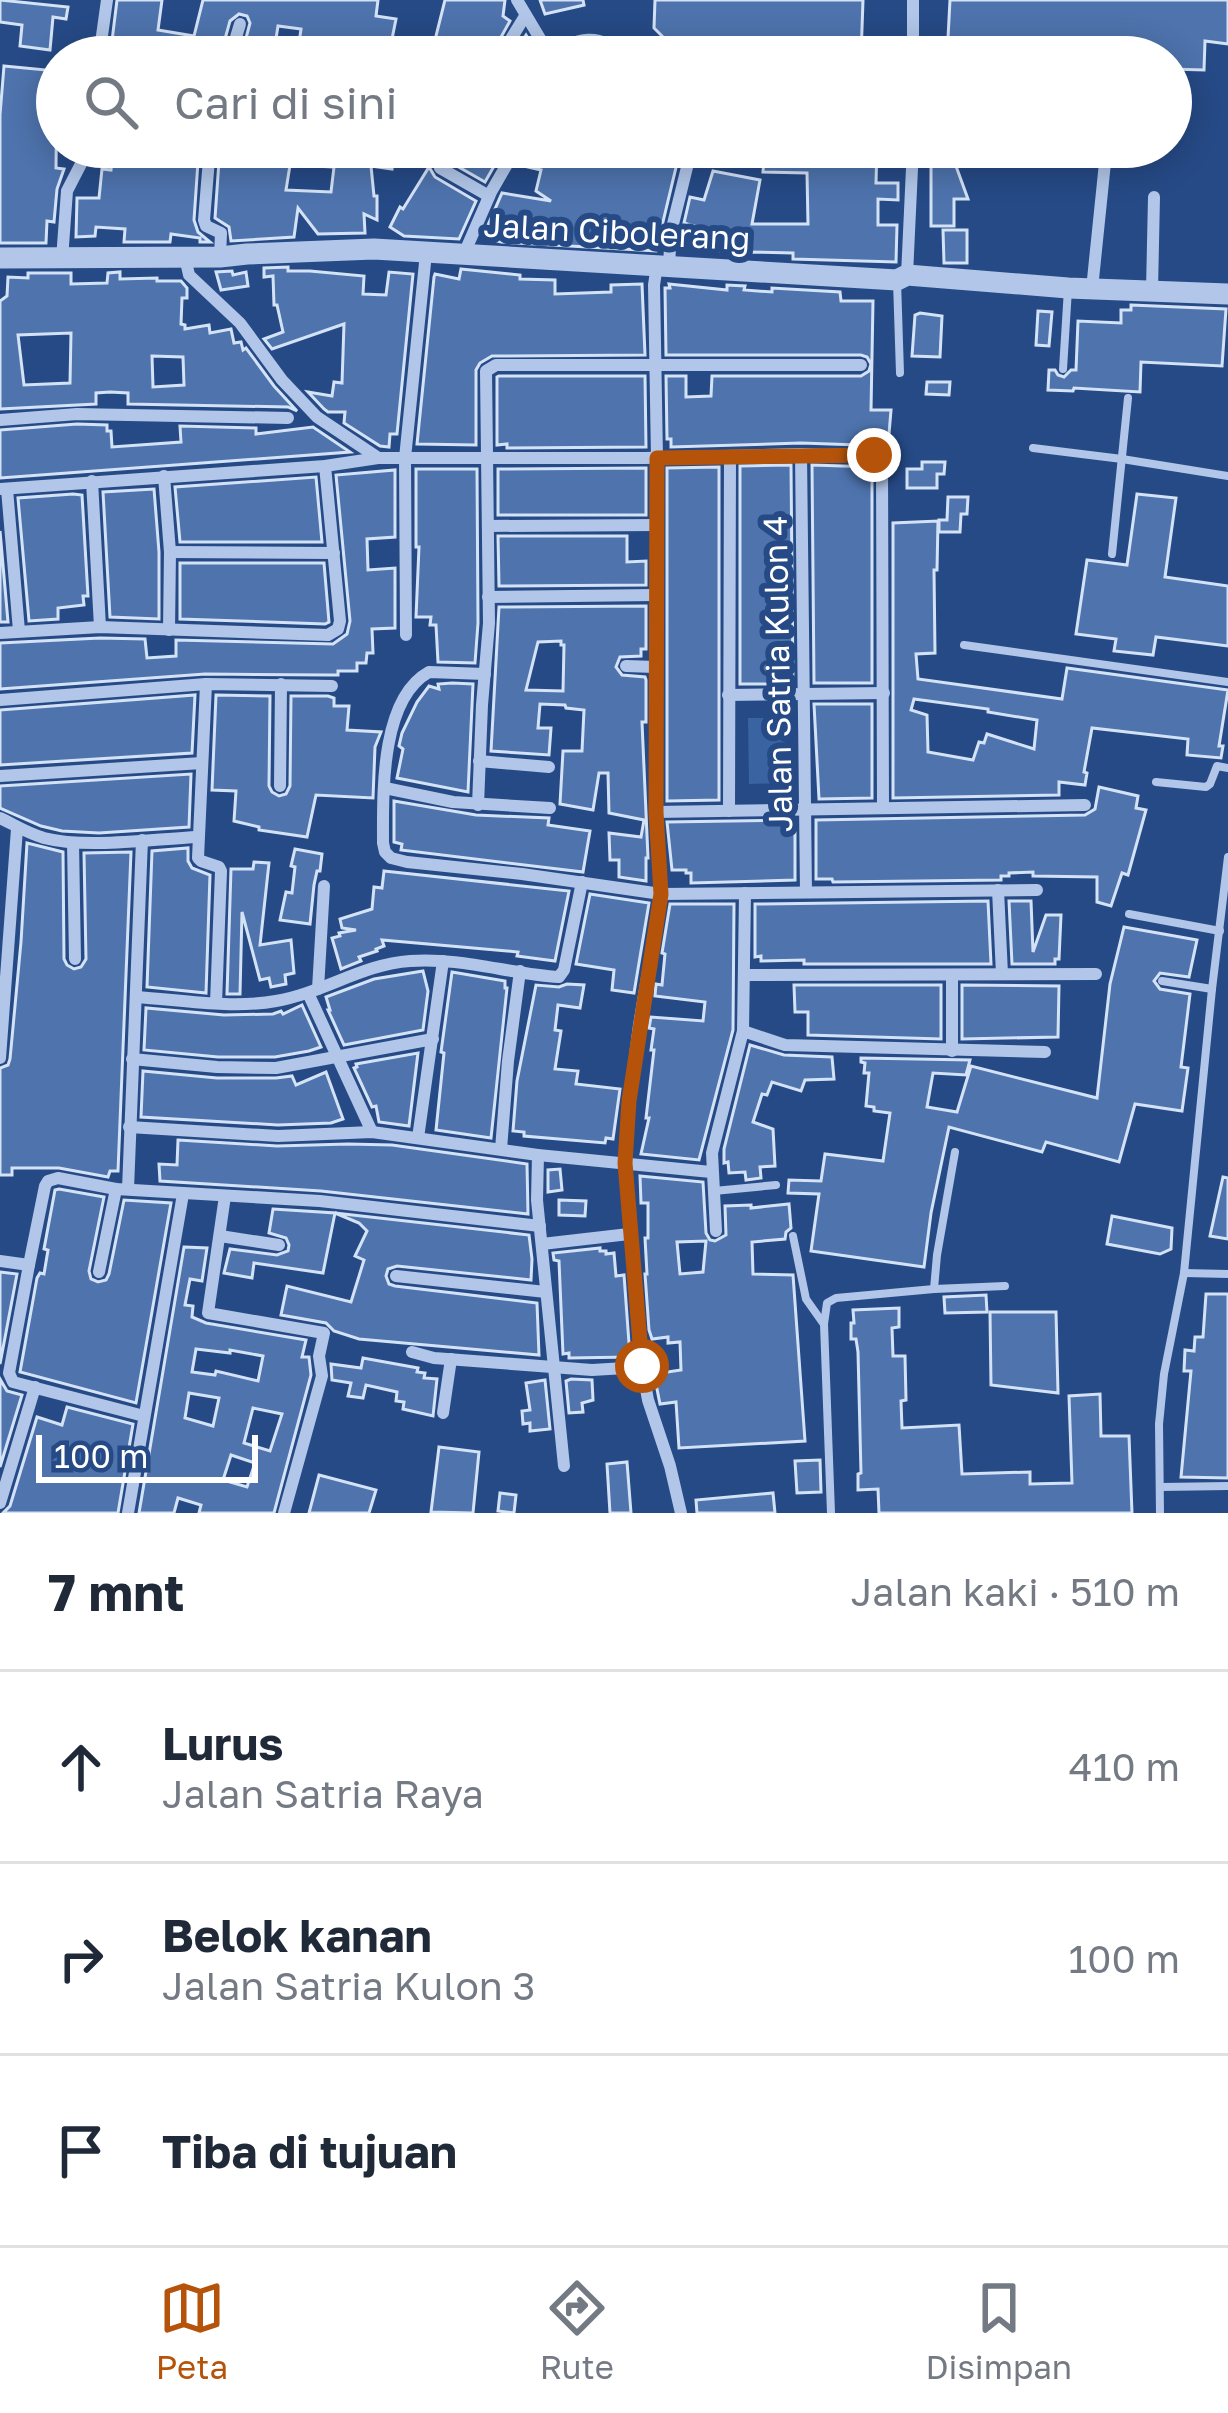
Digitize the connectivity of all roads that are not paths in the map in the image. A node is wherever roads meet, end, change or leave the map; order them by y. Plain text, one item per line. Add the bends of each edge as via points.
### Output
1 (107, 0) edge
2 (517, 0) edge
3 (913, 0) edge
4 (525, 16) junction
5 (240, 24) dead end
6 (102, 36) edge
7 (236, 36) edge
8 (513, 36) edge
9 (538, 36) edge
10 (913, 36) edge
11 (79, 168) edge
12 (208, 168) edge
13 (440, 168) edge
14 (505, 168) edge
15 (687, 168) edge
16 (911, 168) edge
17 (1104, 168) edge
18 (490, 196) junction
19 (1154, 197) dead end
20 (425, 253) junction
21 (464, 255) junction
22 (185, 257) junction
23 (220, 257) junction
24 (0, 258) edge
25 (62, 259) junction
26 (663, 265) junction
27 (902, 277) junction
28 (1068, 288) junction
29 (1092, 289) junction
30 (1152, 290) junction
31 (1228, 295) edge
32 (655, 365) junction
33 (861, 365) dead end
34 (1064, 369) dead end
35 (900, 374) dead end
36 (1128, 398) dead end
37 (288, 418) dead end
38 (0, 420) edge
39 (1033, 448) dead end
40 (801, 454) junction
41 (730, 456) junction
42 (378, 458) junction
43 (405, 458) junction
44 (488, 458) junction
45 (657, 458) junction
46 (1122, 459) junction
47 (325, 466) junction
48 (164, 476) junction
49 (1228, 476) edge
50 (92, 481) junction
51 (4, 489) edge
52 (656, 525) junction
53 (488, 526) junction
54 (170, 552) junction
55 (334, 553) junction
56 (1112, 554) dead end
57 (655, 596) junction
58 (488, 597) junction
59 (100, 627) junction
60 (169, 630) junction
61 (19, 631) junction
62 (0, 633) edge
63 (406, 635) dead end
64 (964, 645) dead end
65 (626, 666) dead end
66 (655, 667) junction
67 (484, 674) junction
68 (1228, 682) edge
69 (206, 683) junction
70 (281, 684) junction
71 (332, 686) dead end
72 (806, 694) junction
73 (884, 694) junction
74 (728, 695) junction
75 (0, 700) edge
76 (479, 761) junction
77 (202, 763) junction
78 (549, 766) dead end
79 (1228, 768) edge
80 (0, 776) edge
81 (1156, 782) dead end
82 (280, 786) dead end
83 (386, 788) junction
84 (478, 805) junction
85 (1085, 805) dead end
86 (550, 808) dead end
87 (884, 808) junction
88 (806, 810) junction
89 (729, 811) junction
90 (656, 812) junction
91 (0, 818) edge
92 (17, 829) junction
93 (198, 837) junction
94 (142, 840) junction
95 (73, 843) junction
96 (1228, 857) edge
97 (582, 882) junction
98 (324, 886) dead end
99 (998, 890) junction
100 (1037, 890) dead end
101 (806, 892) junction
102 (745, 893) junction
103 (7, 894) edge
104 (661, 894) junction
105 (1129, 914) dead end
106 (1220, 931) junction
107 (1223, 948) edge
108 (74, 959) dead end
109 (443, 961) junction
110 (520, 971) junction
111 (1002, 974) junction
112 (1096, 974) dead end
113 (745, 975) junction
114 (952, 975) junction
115 (1162, 981) dead end
116 (1212, 989) junction
117 (313, 991) junction
118 (136, 997) junction
119 (216, 1003) junction
120 (743, 1031) junction
121 (433, 1039) junction
122 (952, 1051) junction
123 (1045, 1052) dead end
124 (338, 1057) junction
125 (0, 1058) edge
126 (132, 1059) junction
127 (129, 1126) junction
128 (372, 1132) junction
129 (418, 1138) junction
130 (500, 1149) junction
131 (955, 1152) dead end
132 (538, 1154) junction
133 (625, 1163) junction
134 (711, 1172) junction
135 (776, 1185) dead end
136 (122, 1189) junction
137 (714, 1191) junction
138 (183, 1194) junction
139 (225, 1196) junction
140 (540, 1226) junction
141 (716, 1232) dead end
142 (629, 1234) junction
143 (220, 1236) junction
144 (793, 1236) dead end
145 (542, 1244) junction
146 (279, 1245) dead end
147 (0, 1261) edge
148 (29, 1265) junction
149 (99, 1272) dead end
150 (1184, 1273) junction
151 (1228, 1274) edge
152 (396, 1276) dead end
153 (1005, 1286) dead end
154 (934, 1289) junction
155 (546, 1292) junction
156 (824, 1324) junction
157 (0, 1328) edge
158 (16, 1330) junction
159 (412, 1352) dead end
160 (451, 1359) junction
161 (555, 1366) junction
162 (642, 1366) junction
163 (35, 1387) junction
164 (443, 1413) dead end
165 (144, 1416) junction
166 (564, 1466) dead end
167 (1161, 1486) junction
168 (1228, 1486) edge
169 (0, 1503) edge
170 (128, 1513) edge
171 (284, 1513) edge
172 (682, 1513) edge
173 (831, 1513) edge
174 (1160, 1513) edge

1 - 6 street
2 - 4 street
3 - 10 street
4 - 8 street
4 - 9 street
5 - 7 street
11 - 25 street via 67,191
12 - 23 street via 204,224 221,233
13 - 18 street
14 - 18 street
15 - 26 street
16 - 27 street
17 - 29 street
18 - 21 street
19 - 30 street
20 - 21 street, Jalan Cibolerang
20 - 23 street, Jalan Cibolerang
20 - 43 street
21 - 26 street, Jalan Cibolerang
22 - 23 street, Jalan Cibolerang
22 - 25 street, Jalan Cibolerang
22 - 42 street via 190,274 316,417
24 - 25 street, Jalan Cibolerang
26 - 27 street, Jalan Cibolerang
26 - 32 street via 654,285
27 - 28 street, Jalan Cibolerang
27 - 35 lane
28 - 29 street, Jalan Cibolerang
28 - 34 lane
29 - 30 street, Jalan Cibolerang
30 - 31 street, Jalan Cibolerang
32 - 33 street
32 - 44 street via 490,367
32 - 45 street
36 - 46 lane
37 - 38 street
39 - 46 lane
40 - 41 street
40 - 72 street, Jalan Satria Kulon 4
40 - 73 street via 874,455 884,462
41 - 45 street
41 - 74 street
42 - 43 street
42 - 47 street
43 - 44 street
43 - 63 street
44 - 45 street
44 - 53 street
45 - 52 street
46 - 49 lane
46 - 56 lane
47 - 48 street
47 - 55 street
48 - 50 street
48 - 54 street
50 - 51 street
50 - 59 street
51 - 61 street
52 - 53 street
52 - 57 street
53 - 58 street
54 - 55 street
54 - 60 street
55 - 60 street via 334,632
57 - 58 street
57 - 66 street
58 - 67 street
59 - 60 street
59 - 61 street
61 - 62 street
64 - 68 lane
65 - 66 street
66 - 90 street
67 - 76 street
67 - 83 street via 422,675 409,690 390,732
69 - 70 street
69 - 75 street
69 - 77 street
70 - 71 street
70 - 82 street
72 - 73 street
72 - 74 street
72 - 88 street, Jalan Satria Kulon 4
73 - 87 street
74 - 89 street
76 - 78 street
76 - 84 street
77 - 80 street
77 - 93 street
79 - 81 lane via 1215,767 1206,788
83 - 84 street
83 - 97 street via 383,843 391,858
84 - 86 street
85 - 87 street
87 - 88 street
88 - 89 street
88 - 101 street, Jalan Satria Kulon 4
89 - 90 street
90 - 104 street
91 - 92 street
92 - 95 street
92 - 103 street
93 - 94 street
93 - 119 street via 199,860 221,871
94 - 95 street
94 - 118 street
95 - 108 street
96 - 106 lane
97 - 104 street
97 - 110 street via 563,974
98 - 117 street
99 - 100 street
99 - 101 street
99 - 111 street
101 - 102 street
102 - 104 street
102 - 113 street
103 - 125 street
104 - 133 street
105 - 106 lane
106 - 107 lane
107 - 116 lane
109 - 110 street
109 - 117 street via 378,967
109 - 121 street
110 - 130 street
111 - 112 street
111 - 114 street
113 - 114 street
113 - 120 street
114 - 122 street
115 - 116 lane
116 - 150 lane
117 - 119 street
117 - 124 street
118 - 119 street
118 - 126 street
120 - 122 street via 785,1045
120 - 134 street
121 - 124 street
121 - 129 street
122 - 123 street
124 - 126 street via 276,1068
124 - 128 street
126 - 127 street
127 - 128 street via 278,1136
127 - 136 street
128 - 129 street
129 - 130 street
130 - 132 street
131 - 154 lane
132 - 133 street
132 - 140 street
133 - 134 street
133 - 142 street
134 - 137 street
135 - 137 lane
136 - 138 street
136 - 148 street via 48,1181
136 - 149 street
137 - 141 street
138 - 139 street
138 - 165 street
139 - 140 street
139 - 143 street
140 - 145 street
142 - 145 street
142 - 162 street
143 - 146 street
143 - 171 street via 209,1315 324,1333 322,1376
144 - 156 lane via 806,1299
145 - 155 street
147 - 148 street
148 - 158 street
150 - 151 lane
150 - 167 lane via 1164,1374
152 - 155 street
153 - 154 lane
154 - 156 lane via 832,1299
155 - 161 street
156 - 173 lane
157 - 158 street
158 - 163 street via 10,1376
159 - 160 street
160 - 161 street
160 - 164 street
161 - 162 street
161 - 166 street
162 - 172 street
163 - 165 street
163 - 169 street
165 - 170 street
167 - 168 lane
167 - 174 lane

